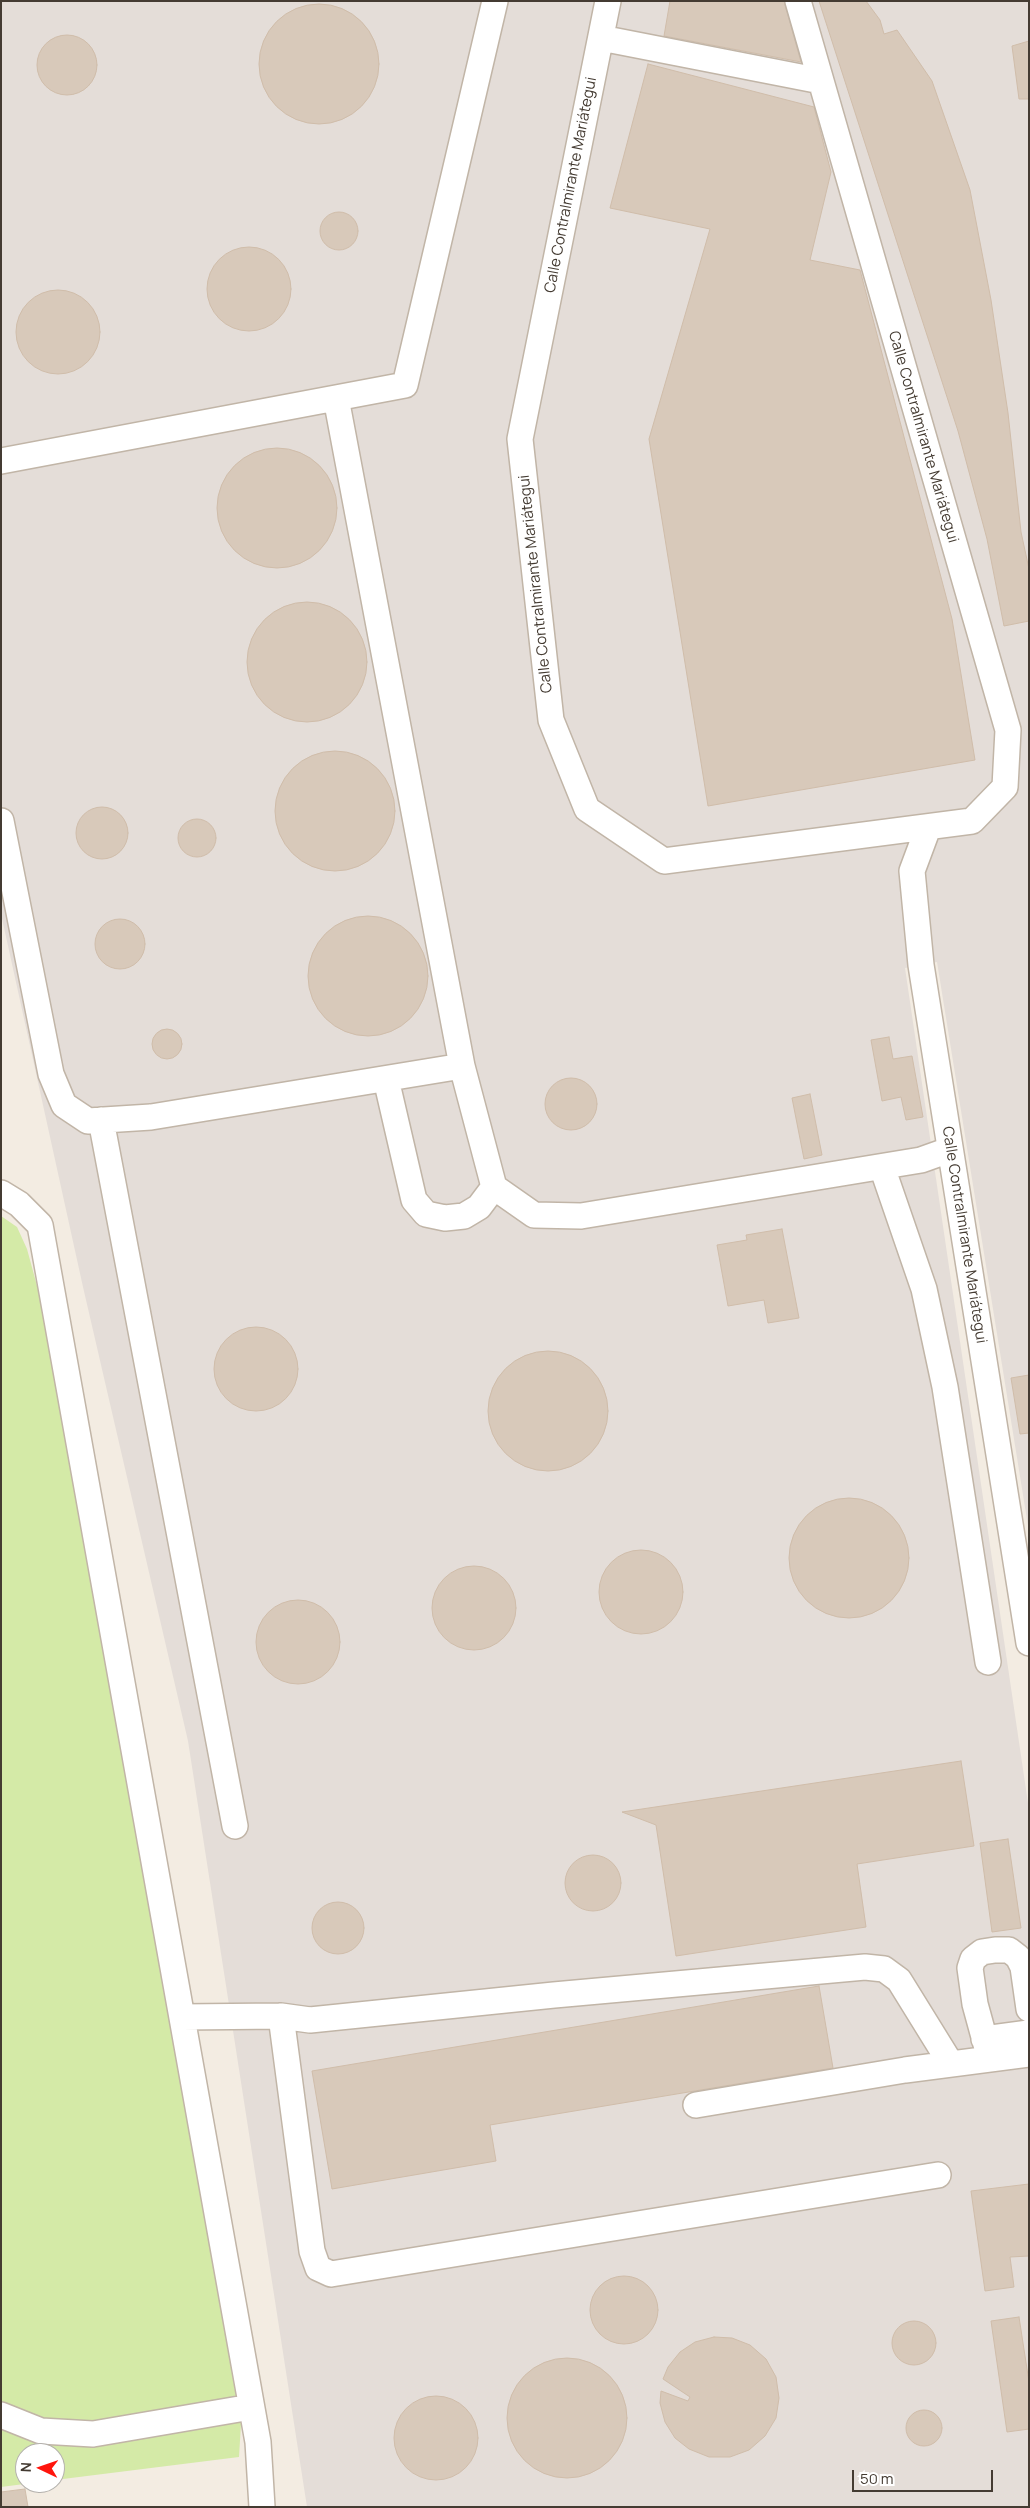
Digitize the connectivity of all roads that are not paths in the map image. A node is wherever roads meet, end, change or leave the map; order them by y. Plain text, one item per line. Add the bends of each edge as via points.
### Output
1 (495, 1) edge
2 (608, 1) edge
3 (798, 1) edge
4 (601, 38) junction
5 (821, 81) junction
6 (336, 398) junction
7 (1, 461) edge
8 (928, 828) junction
9 (2, 832) edge
10 (462, 1066) junction
11 (386, 1079) junction
12 (101, 1120) junction
13 (949, 1150) junction
14 (882, 1167) junction
15 (494, 1187) junction
16 (1, 1193) edge
17 (1029, 1644) edge
18 (988, 1662) dead end
19 (235, 1826) dead end
20 (1029, 2009) edge
21 (281, 2016) junction
22 (182, 2017) junction
23 (1029, 2033) edge
24 (987, 2049) junction
25 (1029, 2054) edge
26 (951, 2064) junction
27 (696, 2105) dead end
28 (938, 2175) dead end
29 (252, 2407) junction
30 (1, 2415) edge
31 (262, 2507) edge

1 - 6 street via 405,385
2 - 4 street, Calle Contralmirante Mariátegui
3 - 5 street, Calle Contralmirante Mariátegui
4 - 5 street
4 - 8 street, Calle Contralmirante Mariátegui via 520,439 551,720 587,809 664,861
5 - 8 street, Calle Contralmirante Mariátegui via 1008,730 1005,787 972,821
6 - 7 street
6 - 10 street
8 - 13 street, Calle Contralmirante Mariátegui via 912,871 924,982
9 - 12 street via 51,1074 64,1105 88,1121
10 - 11 street
10 - 15 street
11 - 12 street via 151,1117
11 - 15 street via 414,1200 426,1214 445,1218 464,1216 479,1207
12 - 19 street
13 - 14 street via 921,1160
13 - 17 street, Calle Contralmirante Mariátegui
14 - 15 street via 581,1216 534,1215
14 - 18 street via 924,1289 945,1387
16 - 22 street via 19,1204 40,1225
20 - 24 street via 1018,1957 1009,1950 982,1952 973,1959 970,1968 975,2004
21 - 22 street
21 - 26 street via 310,2020 865,1967 884,1969 899,1980
21 - 28 street via 312,2251 318,2268 331,2274
22 - 29 street
23 - 24 street
24 - 25 street
24 - 26 street
26 - 27 street
29 - 30 street via 93,2434 41,2431
29 - 31 street

